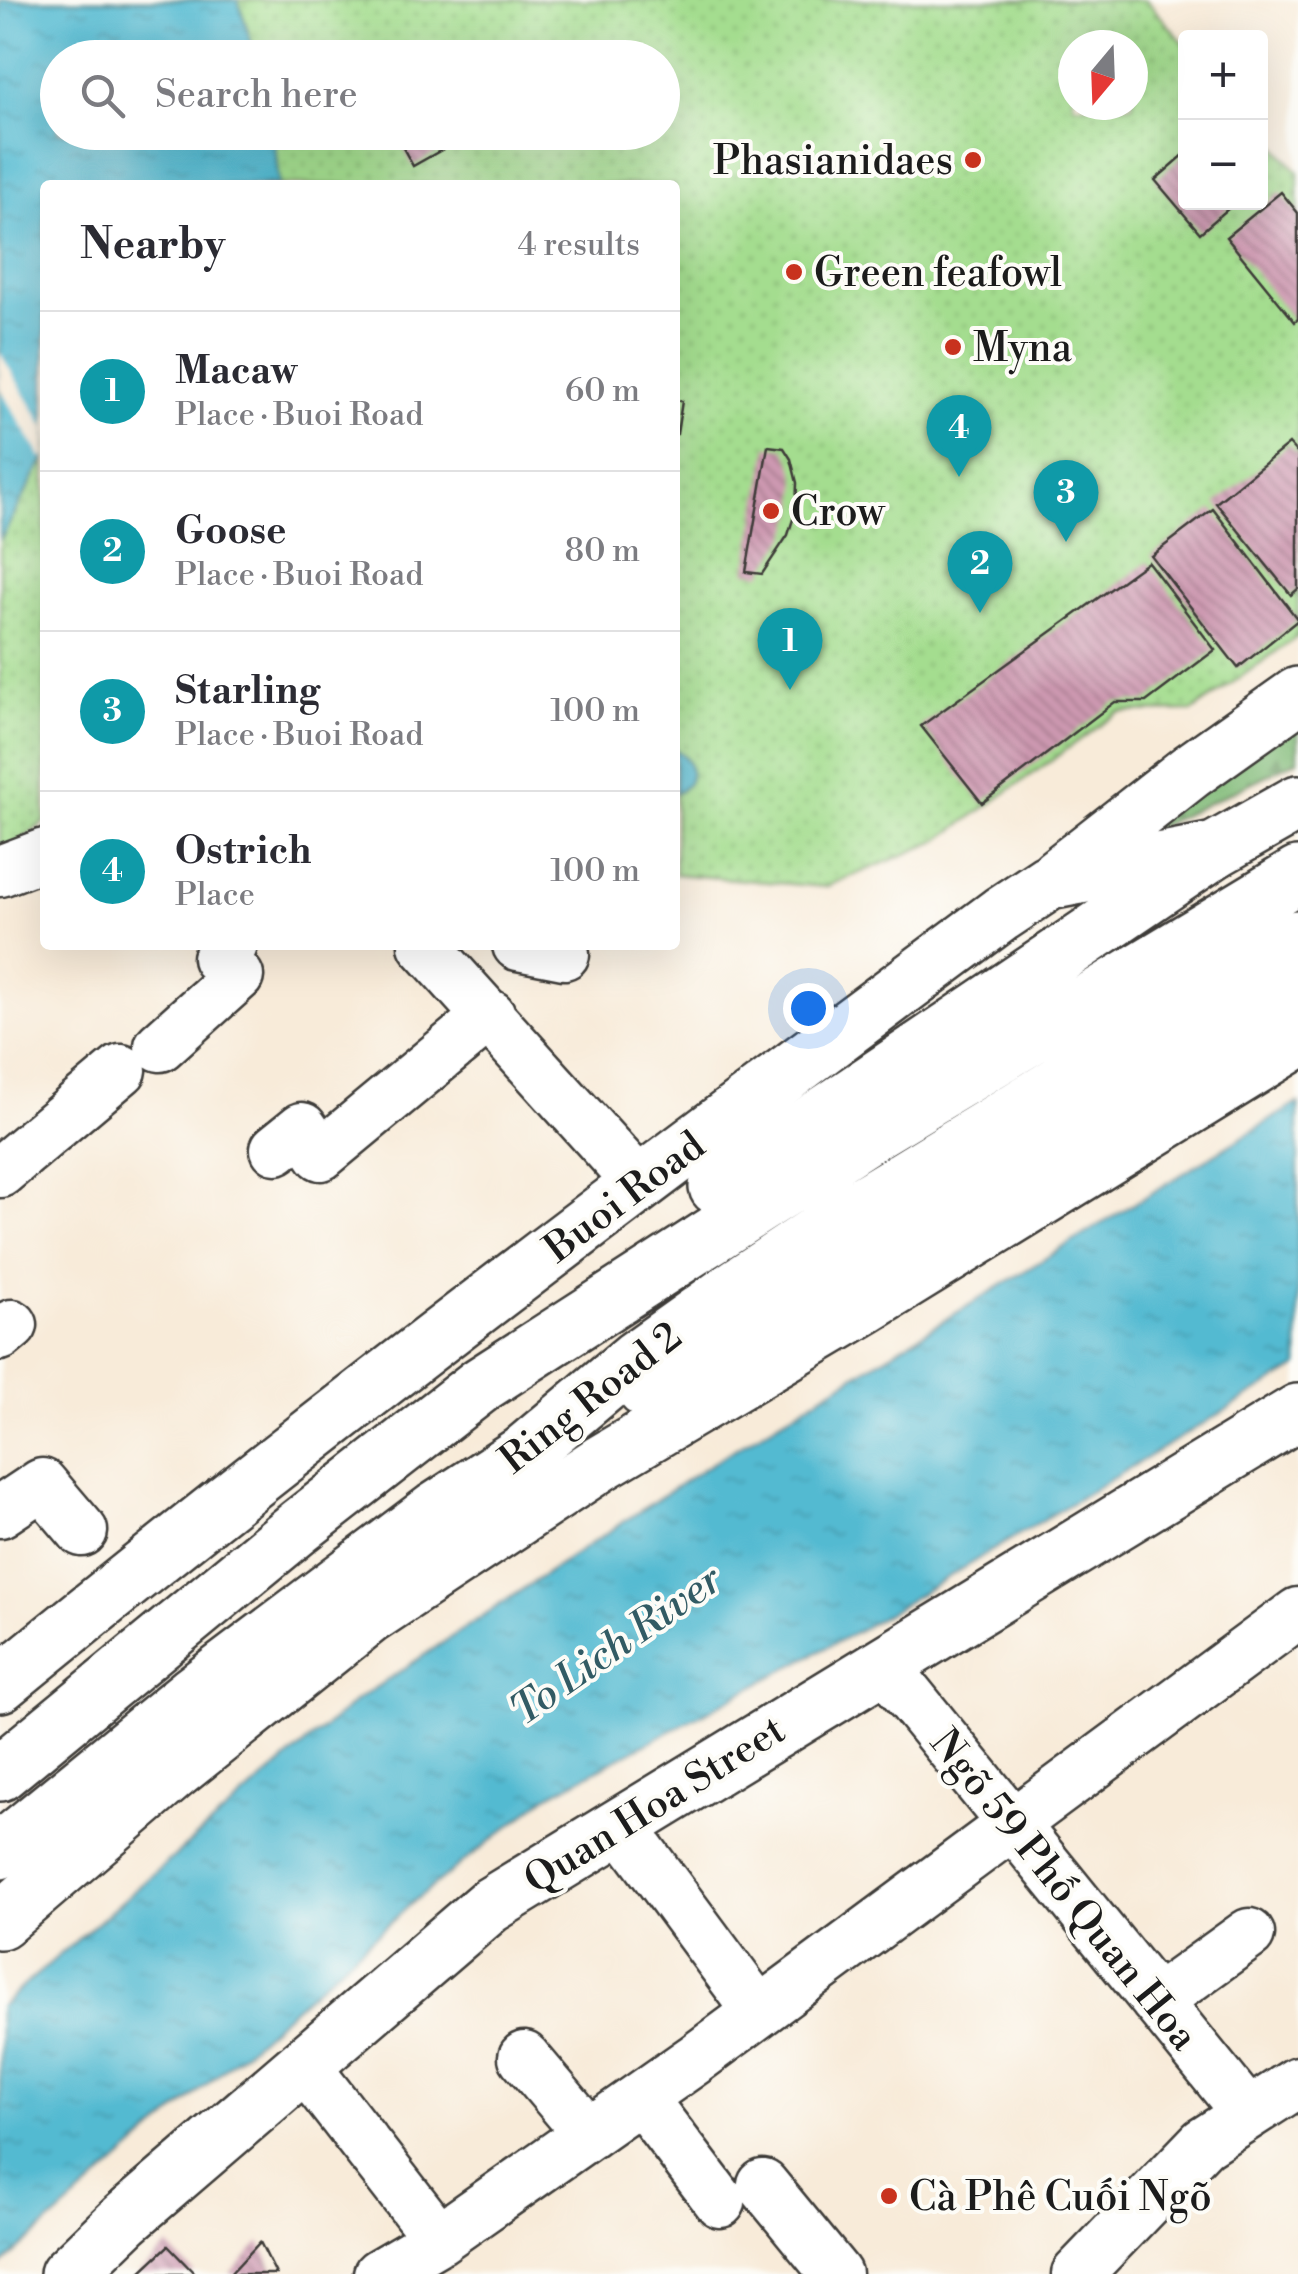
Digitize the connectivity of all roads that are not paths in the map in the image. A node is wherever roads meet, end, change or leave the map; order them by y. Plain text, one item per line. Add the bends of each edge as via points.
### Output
1 (1298, 695) edge
2 (1298, 803) edge
3 (1215, 850) junction
4 (40, 856) edge
5 (0, 871) edge
6 (1298, 875) edge
7 (1049, 882) junction
8 (1298, 938) edge
9 (227, 950) edge
10 (429, 950) edge
11 (1298, 992) edge
12 (490, 1015) junction
13 (1298, 1040) edge
14 (276, 1150) dead end
15 (0, 1172) edge
16 (639, 1183) junction
17 (482, 1384) junction
18 (1298, 1412) edge
19 (522, 1454) junction
20 (0, 1512) edge
21 (82, 1531) dead end
22 (1298, 1613) edge
23 (883, 1664) junction
24 (0, 1684) edge
25 (0, 1773) edge
26 (620, 1824) junction
27 (1013, 1824) junction
28 (0, 1851) edge
29 (0, 1921) edge
30 (1249, 1934) dead end
31 (1156, 2001) junction
32 (759, 2012) junction
33 (524, 2057) dead end
34 (303, 2064) junction
35 (1298, 2082) edge
36 (641, 2098) junction
37 (1248, 2114) junction
38 (589, 2134) junction
39 (439, 2239) junction
40 (68, 2274) edge
41 (379, 2274) edge
42 (836, 2274) edge
43 (1078, 2274) edge

1 - 7 main road
2 - 3 main road, Buoi Road
3 - 7 main road, Buoi Road
3 - 17 main road via 582,1276
4 - 5 street
6 - 17 main road, Ring Road 2 via 865,1137
7 - 16 main road, Buoi Road
8 - 19 main road, Ring Road 2 via 738,1286 634,1359
9 - 15 street via 218,958 238,976
10 - 12 street
11 - 19 main road via 695,1362
12 - 14 street via 321,1155 302,1128
12 - 16 street
13 - 29 main road via 600,1463 368,1617
16 - 24 main road, Buoi Road
17 - 25 main road, Ring Road 2
18 - 23 main road, Quan Hoa Street
19 - 28 main road, Ring Road 2 via 436,1510 192,1694
20 - 21 street via 42,1484
22 - 27 street
23 - 26 main road, Quan Hoa Street
23 - 27 street, Ngõ 59 Phố Quan Hoa
26 - 32 street
26 - 34 main road, Quan Hoa Street via 489,1906
27 - 31 street, Ngõ 59 Phố Quan Hoa
27 - 32 street
30 - 31 street
31 - 37 street, Ngõ 59 Phố Quan Hoa
32 - 36 street
33 - 38 street
34 - 39 street
34 - 40 main road, Quan Hoa Street
35 - 37 street
36 - 38 street
36 - 42 street
37 - 43 street via 1203,2143
38 - 39 street
39 - 41 street

